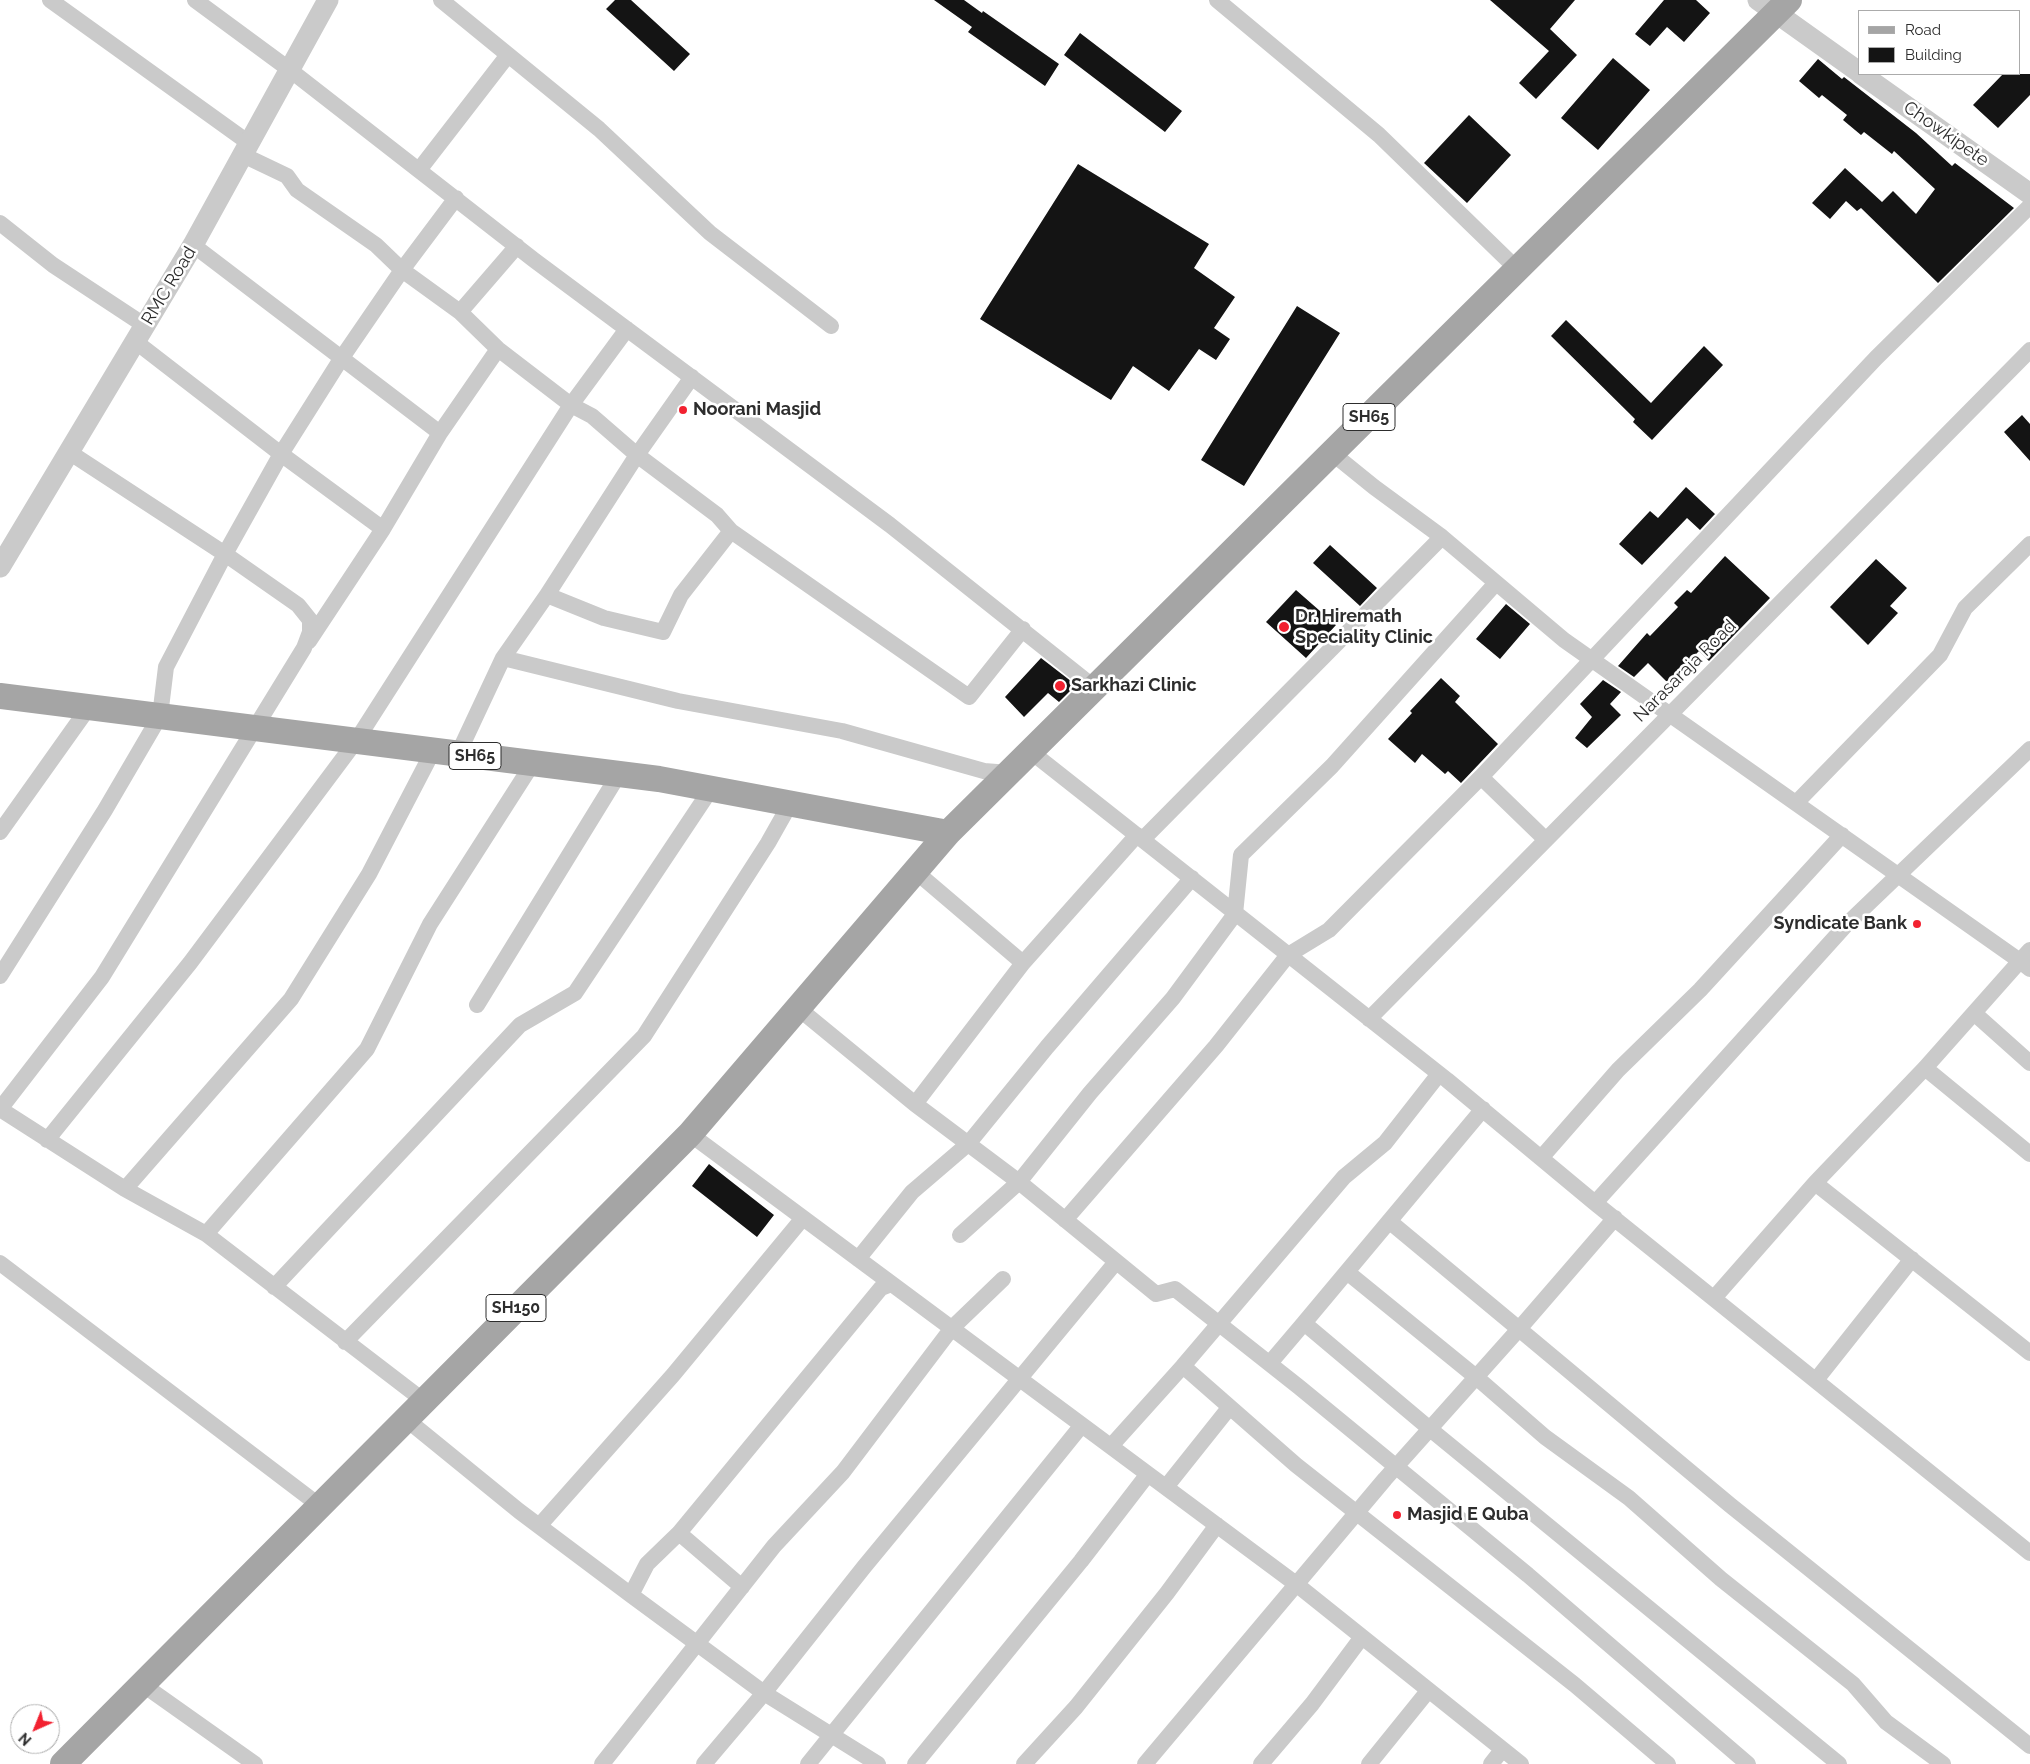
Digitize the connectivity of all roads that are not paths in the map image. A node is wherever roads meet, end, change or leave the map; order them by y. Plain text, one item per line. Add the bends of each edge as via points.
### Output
1 (50, 0) edge
2 (195, 0) edge
3 (317, 0) edge
4 (328, 0) edge
5 (441, 0) edge
6 (1216, 0) edge
7 (1774, 4) edge
8 (508, 56) junction
9 (286, 67) junction
10 (1858, 71) edge
11 (1863, 75) edge
12 (243, 146) junction
13 (419, 170) junction
14 (2030, 194) edge
15 (456, 198) junction
16 (2030, 206) edge
17 (0, 223) edge
18 (193, 245) junction
19 (517, 246) junction
20 (1517, 269) junction
21 (402, 270) junction
22 (460, 312) junction
23 (138, 321) junction
24 (831, 326) dead end
25 (627, 329) junction
26 (136, 342) junction
27 (498, 349) junction
28 (2030, 350) edge
29 (341, 359) junction
30 (692, 378) junction
31 (570, 405) junction
32 (440, 433) junction
33 (69, 452) junction
34 (1332, 453) junction
35 (281, 454) junction
36 (637, 455) junction
37 (383, 529) junction
38 (731, 532) junction
39 (1442, 537) junction
40 (2030, 544) edge
41 (0, 553) edge
42 (225, 554) junction
43 (0, 567) edge
44 (1496, 583) junction
45 (547, 595) junction
46 (1022, 629) junction
47 (304, 648) junction
48 (503, 658) junction
49 (1592, 660) junction
50 (1095, 688) junction
51 (0, 696) edge
52 (89, 707) junction
53 (1669, 715) junction
54 (160, 716) junction
55 (256, 728) junction
56 (356, 741) junction
57 (2030, 749) edge
58 (433, 751) junction
59 (1030, 751) junction
60 (458, 754) junction
61 (533, 763) junction
62 (1009, 773) junction
63 (619, 774) junction
64 (1481, 777) junction
65 (710, 789) junction
66 (1796, 803) junction
67 (790, 804) junction
68 (0, 832) edge
69 (948, 833) junction
70 (1842, 835) junction
71 (1140, 837) junction
72 (1546, 840) junction
73 (915, 871) junction
74 (1898, 875) junction
75 (1192, 878) junction
76 (1235, 914) junction
77 (1288, 955) junction
78 (2027, 960) edge
79 (1023, 964) junction
80 (0, 976) edge
81 (477, 1005) dead end
82 (798, 1008) junction
83 (1974, 1013) junction
84 (1369, 1019) junction
85 (2030, 1063) edge
86 (1926, 1068) junction
87 (1439, 1074) junction
88 (915, 1104) junction
89 (0, 1109) edge
90 (1483, 1110) junction
91 (690, 1134) junction
92 (47, 1140) junction
93 (968, 1144) junction
94 (2028, 1148) edge
95 (1541, 1158) junction
96 (1019, 1182) junction
97 (1815, 1183) junction
98 (125, 1189) junction
99 (1595, 1202) junction
100 (803, 1218) junction
101 (1615, 1218) junction
102 (1064, 1220) junction
103 (1389, 1222) junction
104 (206, 1234) junction
105 (960, 1235) dead end
106 (858, 1259) junction
107 (1912, 1259) junction
108 (1116, 1262) junction
109 (0, 1264) edge
110 (1347, 1272) junction
111 (1003, 1280) dead end
112 (891, 1284) junction
113 (274, 1287) junction
114 (1714, 1298) junction
115 (1304, 1323) junction
116 (1219, 1324) junction
117 (952, 1328) junction
118 (1519, 1329) junction
119 (345, 1342) junction
120 (2030, 1353) edge
121 (1270, 1364) junction
122 (1183, 1366) junction
123 (1476, 1377) junction
124 (1018, 1378) junction
125 (1816, 1380) junction
126 (1229, 1408) junction
127 (415, 1410) junction
128 (1082, 1425) junction
129 (1430, 1430) junction
130 (1111, 1446) junction
131 (1396, 1467) junction
132 (1148, 1474) junction
133 (1166, 1487) junction
134 (320, 1506) junction
135 (1357, 1512) junction
136 (1217, 1525) junction
137 (539, 1526) junction
138 (679, 1533) junction
139 (2030, 1553) edge
140 (1296, 1584) junction
141 (742, 1587) junction
142 (631, 1595) junction
143 (1362, 1637) junction
144 (698, 1644) junction
145 (142, 1684) junction
146 (1428, 1691) junction
147 (764, 1693) junction
148 (832, 1735) junction
149 (2030, 1746) edge
150 (1502, 1750) junction
151 (66, 1763) edge
152 (256, 1764) edge
153 (602, 1764) edge
154 (704, 1764) edge
155 (808, 1764) edge
156 (878, 1764) edge
157 (915, 1764) edge
158 (1024, 1764) edge
159 (1145, 1764) edge
160 (1261, 1764) edge
161 (1369, 1764) edge
162 (1491, 1764) edge
163 (1521, 1764) edge
164 (1668, 1764) edge
165 (1748, 1764) edge
166 (1839, 1764) edge
167 (1943, 1764) edge

1 - 12 street
2 - 9 street
3 - 9 street, RMC Road
4 - 9 street, RMC Road
5 - 8 street
6 - 20 street via 1379,135
7 - 10 street, Chowkipete
7 - 20 main road, SH65
8 - 13 street
8 - 24 street via 599,129 710,233
9 - 12 street, RMC Road
9 - 13 street
11 - 14 street, Chowkipete
12 - 18 street, RMC Road
12 - 21 street via 287,176 297,190 376,245
12 - 23 street, RMC Road
13 - 15 street
15 - 19 street
15 - 21 street
16 - 49 street via 1876,358
17 - 23 street via 53,265
18 - 26 street, RMC Road
18 - 29 street
19 - 22 street
19 - 25 street
20 - 34 main road, SH65
21 - 22 street
21 - 29 street
22 - 27 street
23 - 41 street, RMC Road
25 - 30 street
25 - 31 street
26 - 33 street, RMC Road
26 - 35 street
27 - 31 street
27 - 32 street
28 - 53 street, Narasaraja Road
29 - 32 street
29 - 35 street
30 - 36 street
30 - 46 street
31 - 36 street via 592,416
31 - 56 street
32 - 37 street
33 - 42 street
33 - 43 street, RMC Road
34 - 39 street
34 - 50 main road, SH65
35 - 37 street
35 - 42 street
36 - 38 street via 717,515
36 - 45 street
37 - 47 street
38 - 45 street via 681,595 663,632 604,618
38 - 46 street via 970,697
39 - 44 street
39 - 71 street
40 - 66 street via 1965,608 1940,655
42 - 47 street via 298,605 310,620 310,632
42 - 54 street via 166,667
44 - 49 street
44 - 76 street via 1332,766 1241,855
45 - 48 street
46 - 50 street
47 - 55 street
48 - 60 street
48 - 62 street via 678,701 842,731 984,771
49 - 53 street
49 - 64 street
50 - 59 main road, SH65
51 - 52 main road, SH65
52 - 54 main road, SH65
52 - 68 street
53 - 66 street
53 - 72 street, Narasaraja Road
54 - 55 main road, SH65
54 - 80 street
55 - 56 main road, SH65
55 - 89 street via 102,976
56 - 58 main road, SH65
56 - 92 street via 190,963
57 - 74 street
58 - 60 main road, SH65
58 - 98 street via 368,874 291,999
59 - 62 main road, SH65
59 - 71 street
60 - 61 main road, SH65
61 - 63 main road, SH65
61 - 104 street via 430,924 367,1049
62 - 69 main road, SH65
63 - 65 main road, SH65
63 - 81 street
64 - 72 street
64 - 77 street via 1329,930
65 - 67 main road, SH65
65 - 113 street via 575,993 520,1025
66 - 70 street
67 - 69 main road, SH65
67 - 119 street via 644,1036
69 - 73 main road, SH150
70 - 74 street
70 - 95 street via 1700,990 1618,1070
71 - 75 street
71 - 79 street
72 - 84 street, Narasaraja Road
73 - 79 street
73 - 82 main road, SH150
74 - 78 street
74 - 99 street via 1846,925
75 - 76 street
75 - 93 street via 1047,1046
76 - 77 street
76 - 96 street via 1173,998 1090,1093
77 - 84 street
77 - 102 street via 1216,1046
78 - 83 street
79 - 88 street
82 - 88 street
82 - 91 main road, SH150
83 - 85 street
83 - 86 street
84 - 87 street
86 - 94 street
86 - 97 street
87 - 90 street
87 - 116 street via 1385,1143 1344,1176
88 - 93 street
89 - 92 street
90 - 95 street
90 - 103 street
91 - 100 street
91 - 127 main road, SH150
92 - 98 street
93 - 96 street
93 - 106 street via 912,1192
95 - 99 street
96 - 102 street
96 - 105 street
97 - 107 street
97 - 114 street
98 - 104 street
99 - 101 street
100 - 106 street
100 - 137 street via 673,1375
101 - 114 street
101 - 118 street
102 - 108 street
103 - 110 street
103 - 118 street
104 - 113 street
106 - 112 street
107 - 120 street
107 - 125 street
108 - 116 street via 1156,1294 1175,1289
108 - 124 street
109 - 134 street
110 - 115 street
110 - 123 street
111 - 117 street
112 - 117 street
112 - 138 street via 882,1288
113 - 119 street
114 - 125 street
115 - 121 street
115 - 129 street
116 - 121 street
116 - 122 street
117 - 124 street
117 - 141 street via 843,1472 774,1546
118 - 123 street
118 - 149 street via 1730,1505
119 - 127 street
121 - 131 street
122 - 126 street
122 - 130 street
123 - 129 street
123 - 167 street via 1545,1437 1629,1498 1721,1579 1853,1684 1886,1722
124 - 128 street
124 - 147 street
125 - 139 street
126 - 133 street
126 - 135 street
127 - 134 main road, SH150
127 - 137 street
128 - 130 street
128 - 148 street
129 - 131 street
129 - 166 street
130 - 132 street
131 - 135 street
131 - 165 street via 1528,1575
132 - 133 street
132 - 157 street
133 - 136 street
134 - 145 main road, SH150
135 - 140 street
135 - 164 street via 1575,1685
136 - 140 street
136 - 158 street via 1076,1707
137 - 142 street
138 - 141 street
138 - 142 street via 647,1564
140 - 143 street
140 - 159 street
141 - 144 street
142 - 144 street
143 - 146 street
143 - 160 street via 1312,1704
144 - 147 street
144 - 153 street
145 - 151 main road, SH150
145 - 152 street
146 - 150 street
146 - 161 street
147 - 148 street
147 - 154 street
148 - 155 street
148 - 156 street
150 - 162 street
150 - 163 street

